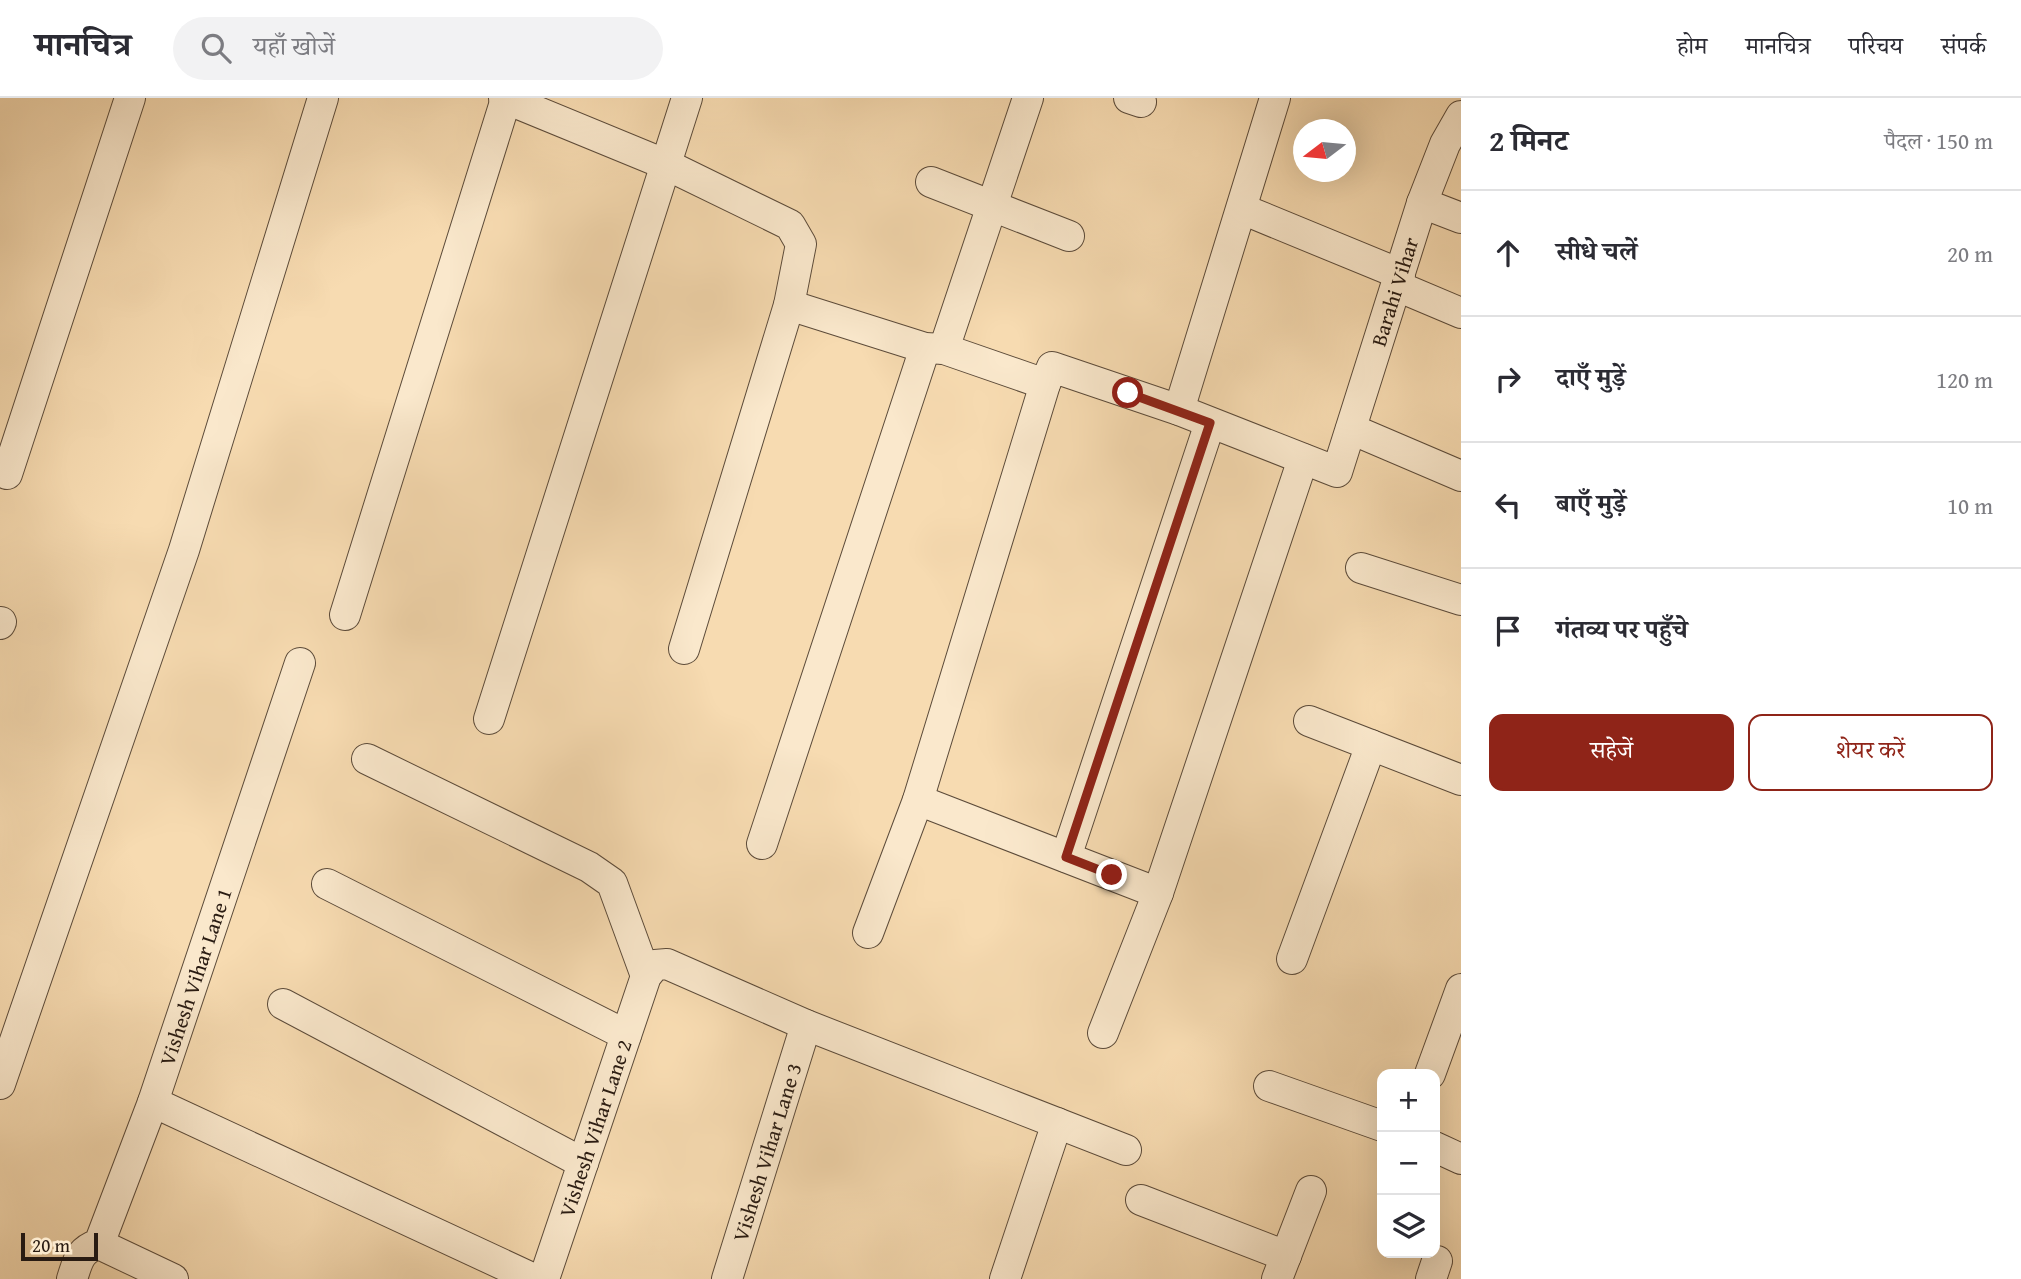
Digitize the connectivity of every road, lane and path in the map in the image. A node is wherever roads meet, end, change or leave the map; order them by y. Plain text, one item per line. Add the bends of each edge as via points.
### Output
1 (130, 98) edge
2 (323, 98) edge
3 (687, 98) edge
4 (1028, 98) edge
5 (1275, 98) edge
6 (505, 99) edge
7 (1461, 116) edge
8 (667, 165) junction
9 (931, 182) dead end
10 (1422, 203) junction
11 (993, 205) junction
12 (1242, 209) junction
13 (1461, 218) edge
14 (1069, 236) dead end
15 (1398, 280) junction
16 (789, 305) junction
17 (1461, 313) edge
18 (934, 349) junction
19 (1045, 384) junction
20 (1179, 410) junction
21 (1210, 423) junction
22 (1350, 429) junction
23 (1303, 459) junction
24 (7, 474) dead end
25 (1461, 476) edge
26 (1361, 568) dead end
27 (1461, 600) edge
28 (345, 615) dead end
29 (684, 649) dead end
30 (300, 663) dead end
31 (489, 719) dead end
32 (1309, 721) dead end
33 (1371, 745) junction
34 (367, 759) dead end
35 (1461, 780) edge
36 (918, 800) junction
37 (762, 844) dead end
38 (1066, 857) junction
39 (327, 884) dead end
40 (1158, 893) junction
41 (868, 933) dead end
42 (1292, 960) dead end
43 (646, 976) junction
44 (1461, 989) edge
45 (283, 1004) dead end
46 (806, 1025) junction
47 (1103, 1032) dead end
48 (626, 1035) junction
49 (1432, 1069) edge
50 (0, 1084) edge
51 (1269, 1086) dead end
52 (153, 1102) junction
53 (1057, 1123) junction
54 (1377, 1124) edge
55 (1440, 1149) edge
56 (1126, 1150) dead end
57 (1461, 1159) edge
58 (583, 1163) junction
59 (1311, 1191) dead end
60 (1141, 1200) dead end
61 (99, 1244) junction
62 (1282, 1268) edge
63 (72, 1279) edge
64 (173, 1279) edge
65 (534, 1279) edge
66 (544, 1279) edge
67 (727, 1279) edge
68 (1005, 1279) edge

1 - 24 street
2 - 50 street via 184,550
3 - 8 street
4 - 11 street
5 - 12 street
6 - 8 street
6 - 28 street
7 - 10 street, Barahi Vihar
8 - 16 street via 790,225 801,244
8 - 31 street
9 - 11 street
10 - 13 street
10 - 15 street, Barahi Vihar
11 - 14 street
11 - 18 street
12 - 15 street
12 - 20 street
15 - 17 street
15 - 22 street, Barahi Vihar
16 - 18 street
16 - 29 street
18 - 19 street
18 - 37 street
19 - 20 street via 1052,367
19 - 36 street
20 - 21 street
21 - 23 street
21 - 38 street
22 - 23 street, Barahi Vihar via 1337,472
22 - 25 street
23 - 40 street
26 - 27 street
30 - 52 street, Vishesh Vihar Lane 1
32 - 33 street
33 - 35 street
33 - 42 street
34 - 43 street via 589,867 612,883
36 - 38 street
36 - 41 street
38 - 40 street
39 - 48 street
40 - 47 street
43 - 46 street via 655,965 667,964
43 - 48 street, Vishesh Vihar Lane 2
44 - 49 street
45 - 58 street
46 - 53 street
46 - 67 street, Vishesh Vihar Lane 3
48 - 58 street, Vishesh Vihar Lane 2
51 - 54 street
52 - 61 street, Vishesh Vihar Lane 1
52 - 65 street
53 - 56 street
53 - 68 street
55 - 57 street
58 - 66 street, Vishesh Vihar Lane 2
59 - 62 street
60 - 62 street
61 - 63 street, Vishesh Vihar Lane 1 via 80,1256
61 - 64 street

